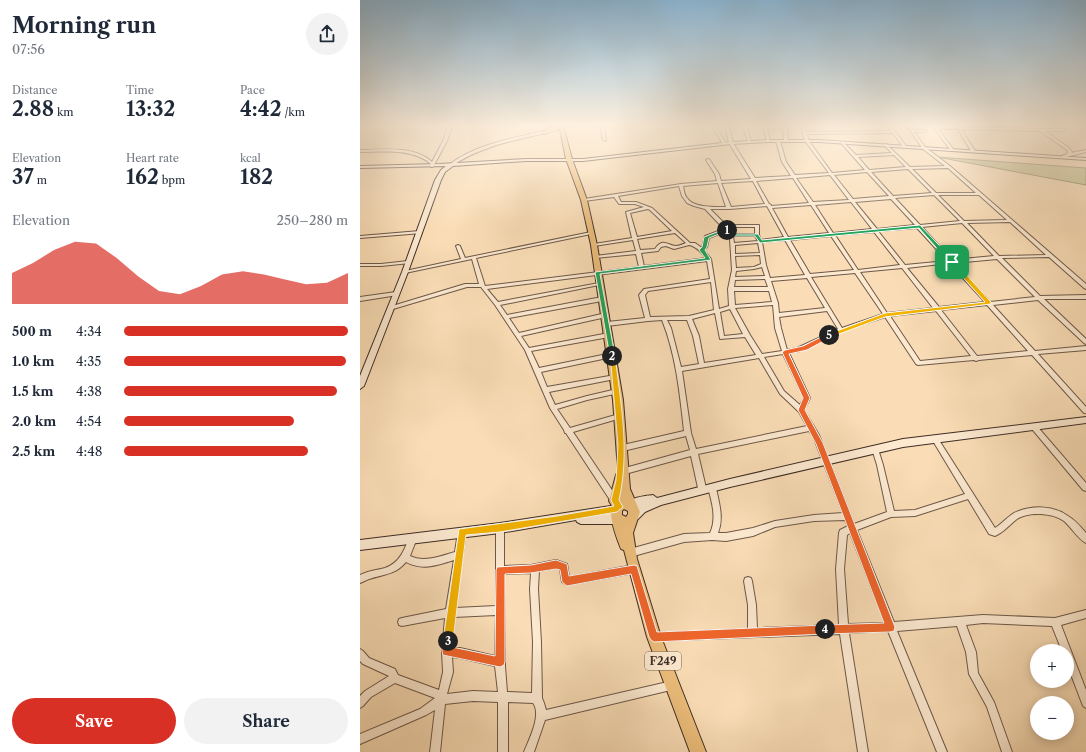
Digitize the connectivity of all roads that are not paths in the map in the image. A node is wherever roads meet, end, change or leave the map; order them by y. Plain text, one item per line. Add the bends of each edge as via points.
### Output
1 (429, 161) edge
2 (434, 161) edge
3 (457, 161) edge
4 (510, 161) edge
5 (570, 161) edge
6 (709, 161) edge
7 (743, 161) edge
8 (784, 161) edge
9 (822, 161) edge
10 (861, 161) edge
11 (901, 161) edge
12 (940, 161) edge
13 (432, 165) junction
14 (451, 165) junction
15 (360, 167) edge
16 (441, 168) junction
17 (908, 168) junction
18 (949, 168) junction
19 (870, 171) junction
20 (831, 174) junction
21 (793, 177) junction
22 (754, 180) junction
23 (718, 182) junction
24 (681, 185) junction
25 (935, 194) junction
26 (979, 194) junction
27 (615, 195) junction
28 (894, 197) junction
29 (584, 200) junction
30 (853, 201) junction
31 (811, 204) junction
32 (770, 206) junction
33 (706, 207) junction
34 (647, 208) junction
35 (729, 208) junction
36 (1011, 221) junction
37 (964, 222) junction
38 (920, 226) junction
39 (726, 228) junction
40 (876, 231) junction
41 (420, 232) junction
42 (675, 232) junction
43 (591, 233) junction
44 (730, 235) junction
45 (756, 235) junction
46 (831, 235) junction
47 (360, 237) edge
48 (635, 239) junction
49 (787, 239) junction
50 (760, 242) junction
51 (689, 244) junction
52 (733, 244) junction
53 (594, 245) junction
54 (458, 246) dead end
55 (702, 250) junction
56 (638, 252) junction
57 (762, 254) junction
58 (733, 255) junction
59 (1050, 256) junction
60 (595, 257) junction
61 (1000, 257) junction
62 (474, 258) junction
63 (709, 259) junction
64 (464, 260) junction
65 (408, 262) junction
66 (952, 262) junction
67 (360, 265) edge
68 (764, 265) junction
69 (904, 266) junction
70 (642, 267) junction
71 (734, 270) junction
72 (855, 271) junction
73 (405, 272) junction
74 (597, 273) junction
75 (808, 276) junction
76 (733, 279) junction
77 (767, 279) junction
78 (713, 280) junction
79 (599, 284) junction
80 (483, 286) junction
81 (1086, 288) edge
82 (731, 289) junction
83 (771, 289) junction
84 (396, 294) junction
85 (1086, 297) edge
86 (1040, 298) junction
87 (360, 299) edge
88 (602, 299) junction
89 (775, 303) junction
90 (989, 303) junction
91 (497, 304) junction
92 (732, 307) junction
93 (390, 308) junction
94 (828, 309) junction
95 (937, 309) junction
96 (716, 311) junction
97 (606, 315) junction
98 (778, 315) junction
99 (885, 315) junction
100 (505, 317) junction
101 (689, 318) junction
102 (648, 319) junction
103 (664, 319) junction
104 (607, 324) junction
105 (841, 330) junction
106 (517, 334) junction
107 (609, 335) junction
108 (747, 335) junction
109 (1086, 342) edge
110 (1086, 348) edge
111 (528, 350) junction
112 (785, 352) junction
113 (1034, 353) junction
114 (612, 355) junction
115 (760, 356) junction
116 (976, 359) junction
117 (702, 366) junction
118 (680, 369) junction
119 (537, 371) junction
120 (615, 378) junction
121 (360, 386) edge
122 (545, 390) junction
123 (617, 391) junction
124 (553, 408) junction
125 (801, 410) junction
126 (1086, 411) edge
127 (619, 416) junction
128 (1086, 420) edge
129 (1034, 427) junction
130 (810, 428) junction
131 (567, 431) junction
132 (688, 434) junction
133 (935, 439) junction
134 (622, 447) junction
135 (875, 449) junction
136 (694, 452) junction
137 (825, 460) junction
138 (624, 471) junction
139 (730, 483) junction
140 (702, 488) junction
141 (712, 488) junction
142 (1086, 488) edge
143 (968, 496) junction
144 (624, 511) junction
145 (891, 514) junction
146 (847, 516) junction
147 (500, 528) junction
148 (852, 528) junction
149 (462, 532) junction
150 (712, 536) junction
151 (413, 538) junction
152 (1086, 539) edge
153 (360, 545) edge
154 (630, 553) junction
155 (459, 555) junction
156 (406, 558) junction
157 (535, 568) junction
158 (634, 569) junction
159 (500, 570) junction
160 (360, 580) edge
161 (748, 581) dead end
162 (500, 610) junction
163 (450, 614) junction
164 (1086, 614) edge
165 (960, 621) junction
166 (402, 622) dead end
167 (1055, 622) junction
168 (890, 627) junction
169 (844, 629) junction
170 (753, 632) junction
171 (654, 637) junction
172 (1064, 644) edge
173 (447, 652) junction
174 (360, 654) edge
175 (500, 662) junction
176 (1074, 670) edge
177 (394, 678) junction
178 (672, 686) junction
179 (503, 697) junction
180 (441, 698) junction
181 (537, 699) junction
182 (360, 703) edge
183 (1086, 703) edge
184 (541, 716) junction
185 (360, 739) edge
186 (434, 752) edge
187 (503, 752) edge
188 (529, 752) edge
189 (698, 752) edge
190 (863, 752) edge
191 (942, 752) edge
192 (1007, 752) edge

1 - 13 street
2 - 13 street
3 - 14 street
4 - 14 street
5 - 29 main road, F249
6 - 23 street via 717,174
7 - 22 street
8 - 21 street
9 - 20 street
10 - 19 street
11 - 17 street
12 - 18 street
13 - 15 street
13 - 16 street
14 - 16 street
16 - 41 street
17 - 18 street
17 - 19 street
17 - 25 street
18 - 26 street
19 - 20 street
19 - 28 street
20 - 21 street
20 - 30 street
21 - 22 street
21 - 31 street
22 - 23 street
22 - 32 street
23 - 24 street
23 - 35 street
24 - 27 street
24 - 33 street via 688,202
25 - 26 street
25 - 28 street
25 - 37 street
26 - 36 street
27 - 29 street
27 - 34 street via 620,203 636,203
28 - 30 street
28 - 38 street
29 - 43 main road, F249
30 - 31 street
30 - 40 street
31 - 32 street
31 - 46 street
32 - 35 street
32 - 49 street
33 - 35 street
33 - 39 street
34 - 42 street via 652,209
34 - 48 street via 628,212
36 - 37 street
36 - 59 street
37 - 38 street
37 - 61 street
38 - 40 street
38 - 66 street
39 - 44 street
39 - 45 street via 757,226
39 - 55 street via 706,237
40 - 46 street
40 - 69 street
41 - 47 street
41 - 65 street
42 - 48 street
42 - 51 street
43 - 53 main road, F249
43 - 62 street
44 - 45 street
44 - 52 street
45 - 50 street
46 - 49 street
46 - 72 street
48 - 53 street
48 - 56 street
49 - 50 street
49 - 75 street
50 - 52 street
50 - 57 street
51 - 55 street
51 - 56 street via 674,248 666,244 656,250
52 - 58 street
53 - 60 main road, F249
54 - 64 street
55 - 63 street
56 - 60 street
56 - 70 street
57 - 58 street
57 - 68 street
58 - 71 street
59 - 61 street
59 - 81 street
60 - 74 main road, F249
61 - 66 street
61 - 86 street
62 - 64 street
62 - 80 street
63 - 70 street
63 - 78 street
64 - 73 street
65 - 67 street
65 - 73 street
66 - 69 street
66 - 90 street
68 - 71 street
68 - 77 street
69 - 72 street
69 - 95 street
70 - 74 street
71 - 76 street
72 - 75 street
72 - 99 street
73 - 84 street
74 - 79 main road, F249
74 - 80 street
75 - 77 street
75 - 94 street
76 - 77 street
76 - 82 street
77 - 83 street
78 - 96 street
78 - 102 street via 646,290 642,295
79 - 88 main road, F249
79 - 91 street
80 - 91 street
80 - 93 street via 467,285
82 - 83 street
82 - 92 street
83 - 89 street
84 - 87 street
84 - 93 street
85 - 86 street
86 - 90 street
86 - 109 street
88 - 97 main road, F249
88 - 100 street
89 - 92 street
89 - 98 street
90 - 95 street
90 - 113 street
91 - 100 street
92 - 96 street
92 - 108 street
93 - 121 street
94 - 98 street
94 - 105 street
95 - 99 street
95 - 116 street
96 - 101 street
96 - 108 street via 723,338
97 - 104 main road, F249
97 - 106 street
98 - 112 street via 778,328
99 - 105 street
99 - 116 street via 918,364
100 - 106 street
101 - 103 street
101 - 117 street via 696,336
102 - 103 street
102 - 104 street
103 - 118 street
104 - 107 main road, F249
105 - 112 street via 805,348
106 - 111 street
107 - 111 street
107 - 114 main road, F249
108 - 115 street
110 - 113 street
111 - 119 street
112 - 115 street
112 - 125 street via 807,398
113 - 116 street
113 - 126 street
114 - 119 street
114 - 120 main road, F249
115 - 117 street
115 - 125 street via 780,391
117 - 118 street
118 - 132 street
119 - 122 street
120 - 122 street
120 - 123 main road, F249
122 - 124 street
123 - 124 street
123 - 127 main road, F249
124 - 131 street
125 - 130 street
127 - 131 street
127 - 134 main road, F249
128 - 129 street
129 - 133 street
129 - 142 street
130 - 136 street
130 - 137 street via 816,435
131 - 144 street
132 - 134 street
132 - 136 street
133 - 135 street
133 - 143 street
134 - 138 main road, F249
134 - 144 main road, F249 via 620,480
135 - 137 street
135 - 145 street
136 - 138 street
136 - 140 street
137 - 139 street
137 - 146 street
138 - 144 main road, F249
139 - 140 street
139 - 141 street
140 - 144 street via 638,502
141 - 144 street via 653,503 641,509
141 - 150 street via 718,515 716,531
143 - 145 street via 915,513
143 - 152 street via 992,531 1000,530 1020,514 1045,510 1064,517
144 - 147 street
144 - 154 main road, F249
144 - 158 main road, F249 via 620,532
145 - 148 street
146 - 148 street
146 - 150 street via 794,520 753,532 726,537
147 - 149 street
147 - 159 street
148 - 168 street
148 - 169 street via 843,533 840,577
149 - 151 street
149 - 155 street
150 - 154 street via 684,538
151 - 153 street
151 - 156 street
154 - 158 main road, F249
155 - 156 street via 425,563 412,562
155 - 163 street
156 - 160 street via 391,569 368,575
157 - 158 street via 556,564 564,567 567,581
157 - 159 street
157 - 181 street
158 - 171 main road, F249
159 - 162 street
161 - 170 street
162 - 163 street
162 - 175 street
163 - 166 street
163 - 173 street
164 - 167 street
165 - 167 street via 983,619
165 - 168 street
165 - 192 street via 974,674 991,704
167 - 172 street
168 - 169 street
168 - 191 street
169 - 170 street
169 - 190 street
170 - 171 street
171 - 178 main road, F249
173 - 175 street
173 - 180 street via 448,672
174 - 177 street via 366,661 392,672
175 - 179 street
176 - 183 street
177 - 180 street
177 - 182 street via 368,694
178 - 184 street
178 - 189 main road, F249
179 - 180 street
179 - 181 street
179 - 187 street
180 - 185 street via 423,712
180 - 186 street
181 - 184 street via 541,706
184 - 188 street

